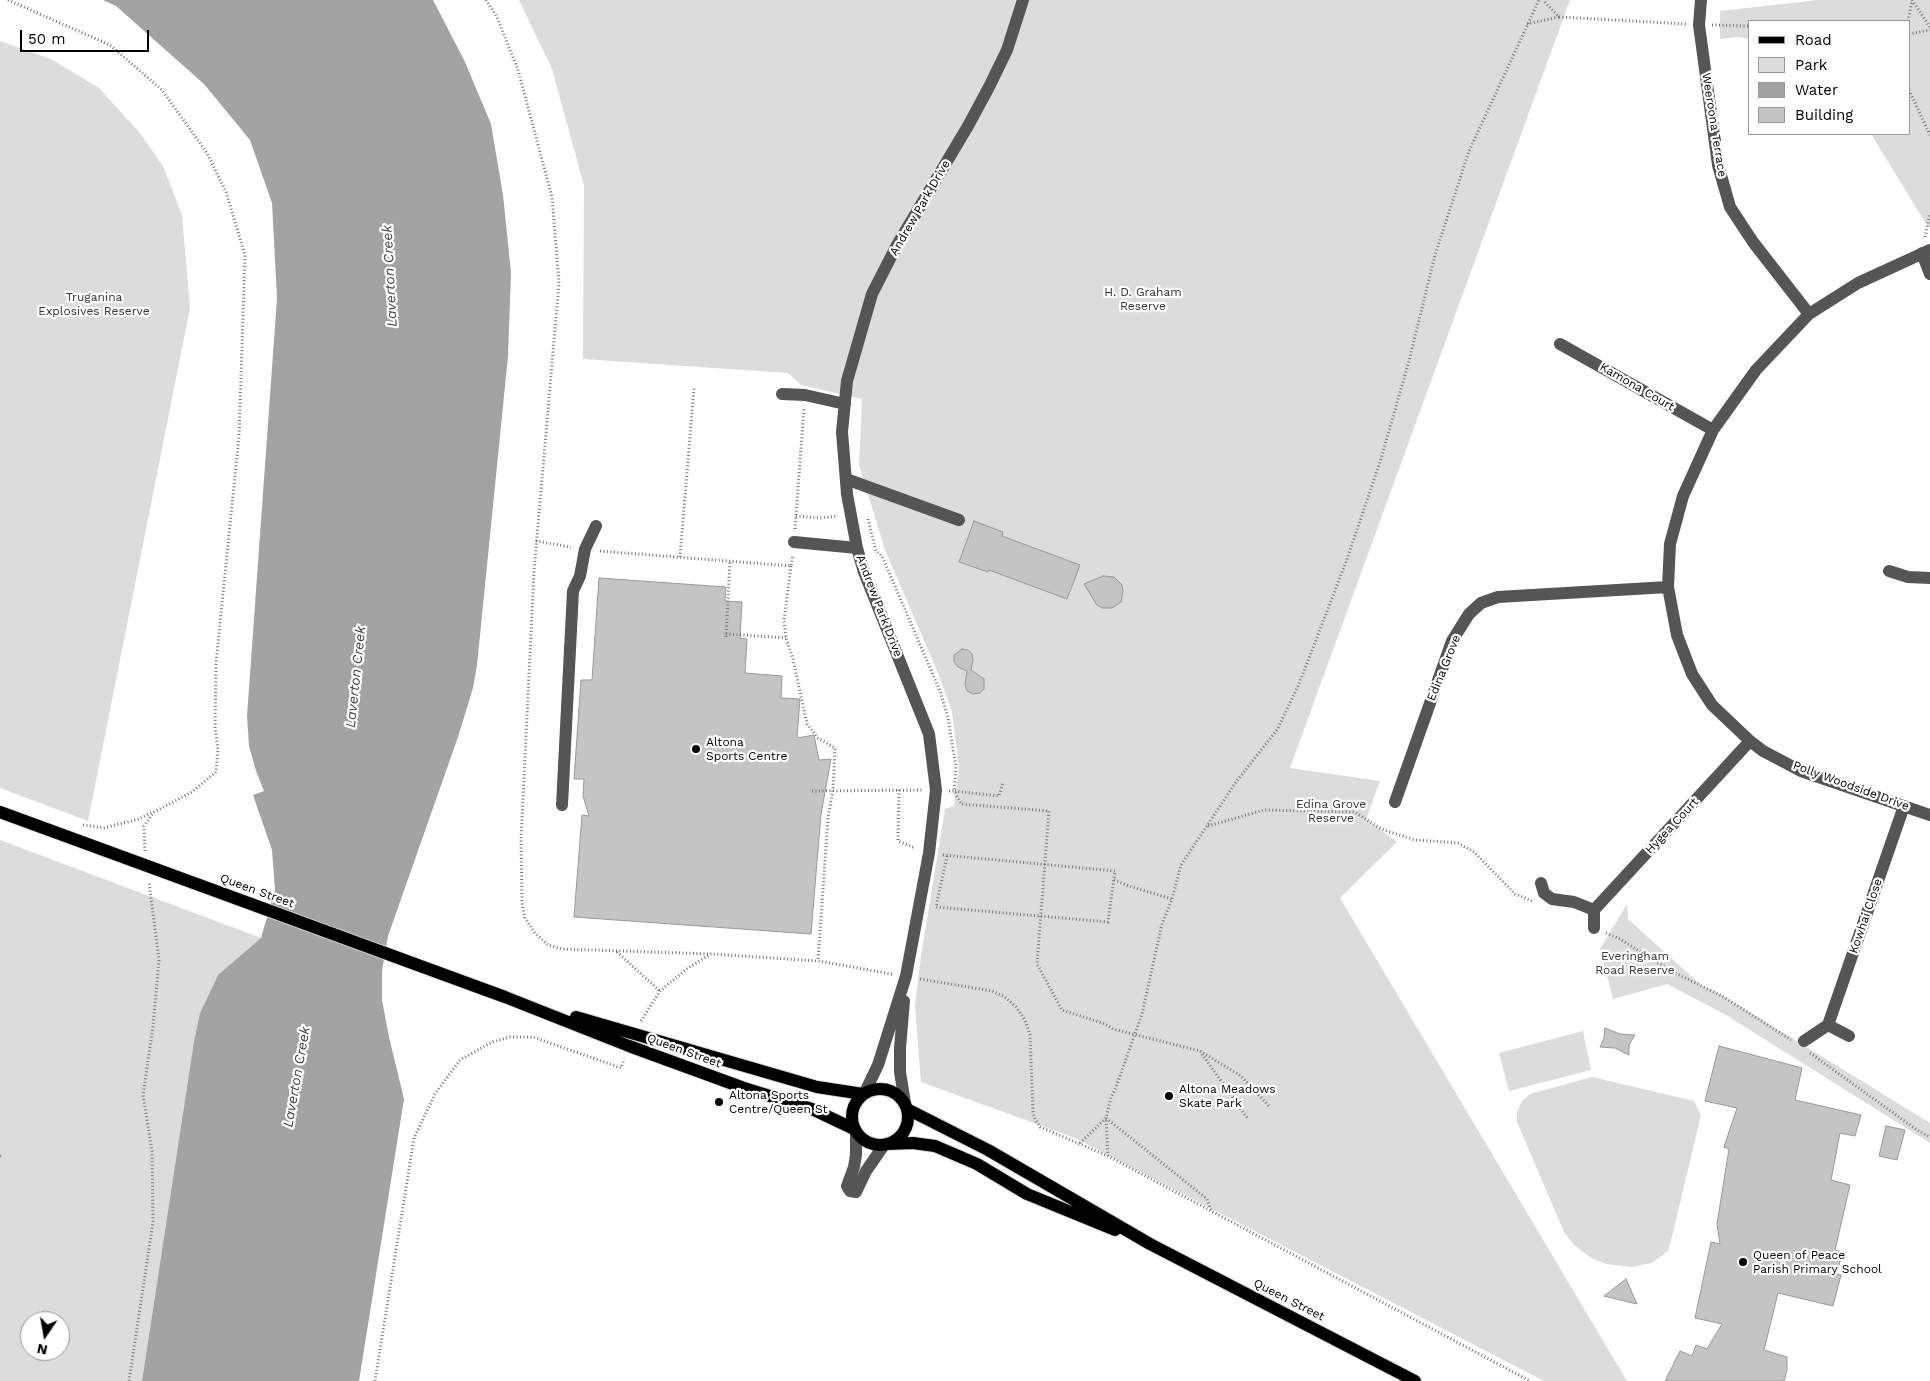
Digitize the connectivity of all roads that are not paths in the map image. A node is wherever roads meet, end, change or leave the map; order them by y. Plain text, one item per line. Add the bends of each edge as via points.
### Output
1 (1023, 0) edge
2 (1702, 0) edge
3 (1926, 251) edge
4 (1930, 274) edge
5 (1809, 314) junction
6 (1560, 344) dead end
7 (782, 394) dead end
8 (845, 404) junction
9 (1713, 430) junction
10 (846, 479) junction
11 (960, 520) dead end
12 (596, 526) dead end
13 (794, 542) road end
14 (857, 548) junction
15 (1889, 571) dead end
16 (1930, 578) edge
17 (1668, 588) junction
18 (1750, 741) junction
19 (1395, 802) dead end
20 (562, 805) dead end
21 (1904, 806) junction
22 (0, 812) edge
23 (1930, 815) edge
24 (1541, 883) dead end
25 (1594, 910) junction
26 (1594, 928) road end
27 (906, 976) junction
28 (505, 997) junction
29 (1828, 1025) junction
30 (1849, 1036) dead end
31 (1803, 1045) road end
32 (864, 1093) junction
33 (906, 1106) junction
34 (855, 1130) junction
35 (886, 1144) junction
36 (1150, 1244) junction
37 (1415, 1381) edge

1 - 8 street, Andrew Park Drive via 1007,50 989,87 872,294 847,381
2 - 5 street, Weeroona Terrace via 1699,25 1718,165 1730,207
3 - 4 street
3 - 5 street, Polly Woodside Drive via 1858,283
5 - 9 street, Polly Woodside Drive via 1756,370
6 - 9 street, Kamona Court
7 - 8 street via 805,395
8 - 10 street, Andrew Park Drive via 842,432
9 - 17 street, Polly Woodside Drive via 1683,496 1670,544
10 - 11 street
10 - 14 street, Andrew Park Drive
12 - 20 street via 585,549 580,576 573,591
13 - 14 street
14 - 27 street, Andrew Park Drive via 930,734 936,790 929,853
15 - 16 street via 1908,577
17 - 18 street, Polly Woodside Drive via 1677,635 1692,674 1712,705
17 - 19 street, Edina Grove via 1498,598 1481,604 1469,614 1452,642
18 - 21 street, Polly Woodside Drive via 1801,771
18 - 25 street, Hygea Court
21 - 23 street, Polly Woodside Drive
21 - 29 street, Kowhai Close
22 - 28 main road, Queen Street
24 - 25 street via 1544,893 1552,900 1574,902
25 - 26 street
27 - 32 street, Andrew Park Drive via 878,1065
27 - 33 street, Andrew Park Drive via 900,1048
28 - 32 main road, Queen Street via 817,1087
28 - 34 main road, Queen Street via 744,1088 812,1109
29 - 30 street
29 - 31 street
32 - 33 main road via 883,1088 899,1096
32 - 34 main road via 852,1110
33 - 35 main road via 907,1127 895,1141
33 - 36 main road, Queen Street
34 - 35 main road via 868,1142
34 - 35 street via 856,1155 847,1186 850,1191 856,1192 866,1171
35 - 36 main road, Queen Street via 935,1146 977,1164 1027,1194
36 - 37 main road, Queen Street

